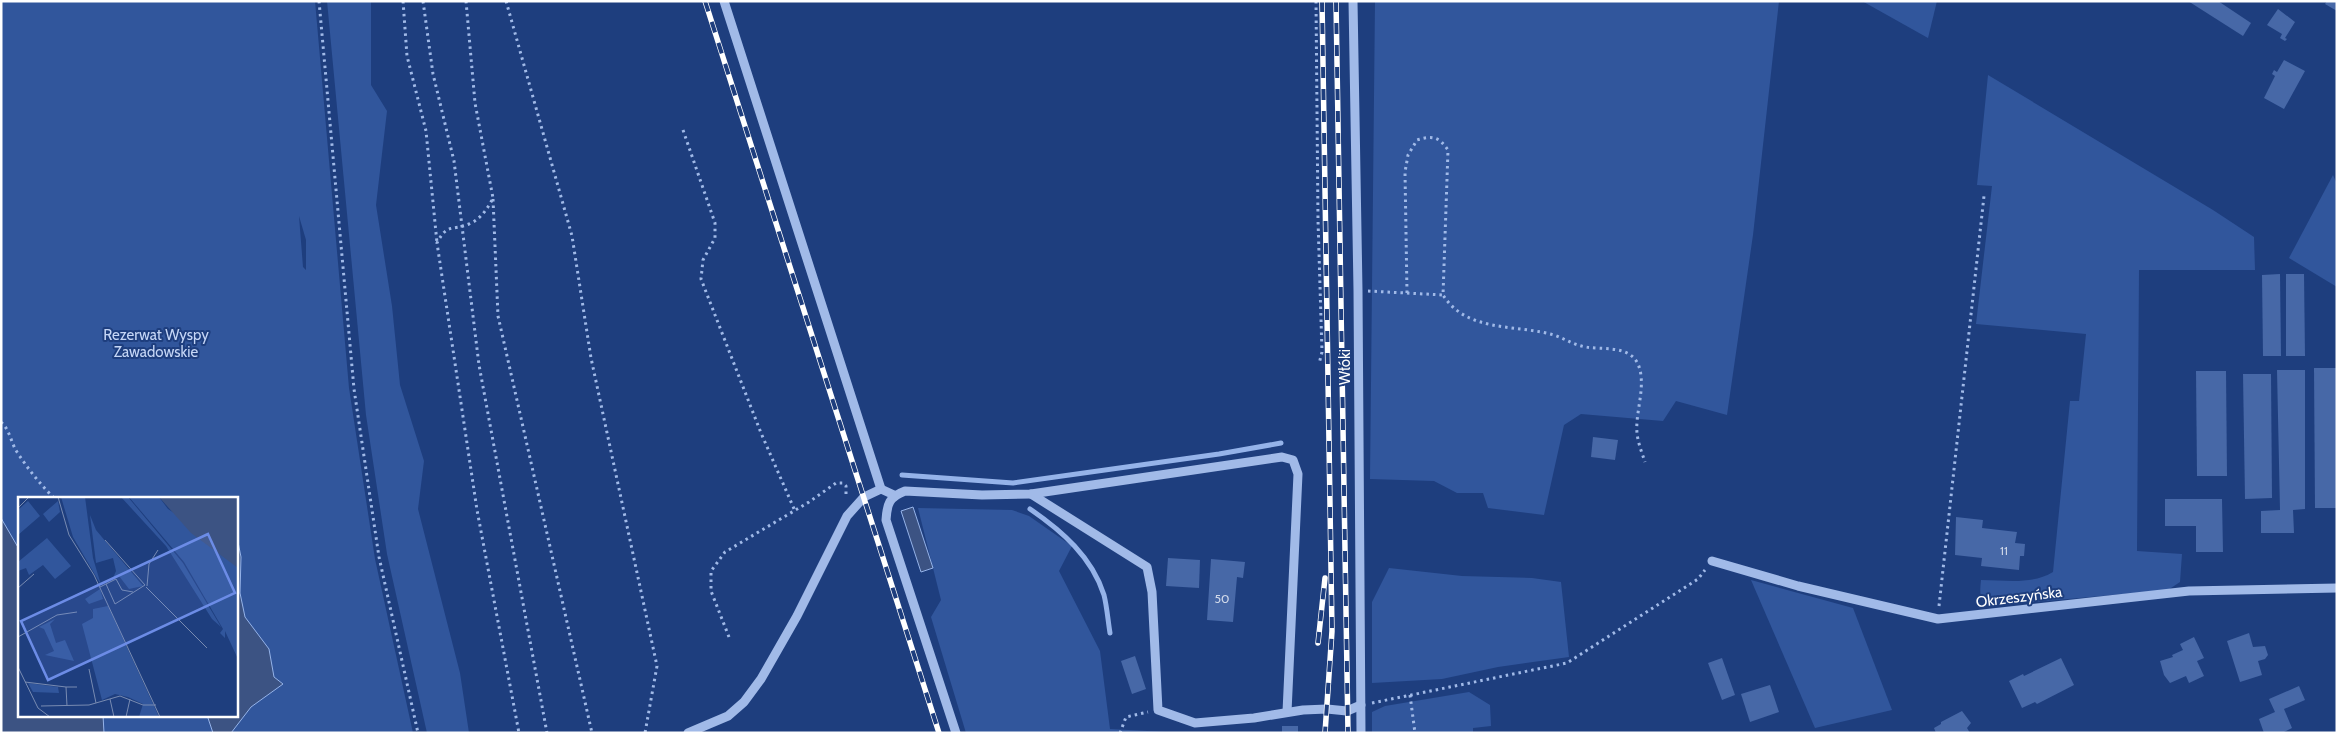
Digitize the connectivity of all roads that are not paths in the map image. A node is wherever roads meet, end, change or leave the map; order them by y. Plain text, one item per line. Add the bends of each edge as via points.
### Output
1 (724, 1) edge
2 (1353, 1) edge
3 (880, 489) junction
4 (1031, 494) junction
5 (894, 495) junction
6 (1712, 561) road end
7 (2337, 588) edge
8 (1361, 706) junction
9 (1287, 712) junction
10 (688, 733) edge
11 (956, 733) edge
12 (1361, 733) edge

1 - 3 street
2 - 8 street, Włóki
3 - 5 street
3 - 10 street via 864,496 847,516 797,616 744,702 728,716
4 - 5 street via 905,491
4 - 9 street via 1147,567 1152,592 1158,710 1195,722
4 - 9 street via 1282,457 1293,460 1298,474
5 - 11 street via 887,505 886,520
6 - 7 street, Okrzeszyńska via 1798,586 1938,619 2189,591
8 - 9 street via 1347,711
8 - 12 street, Włóki

